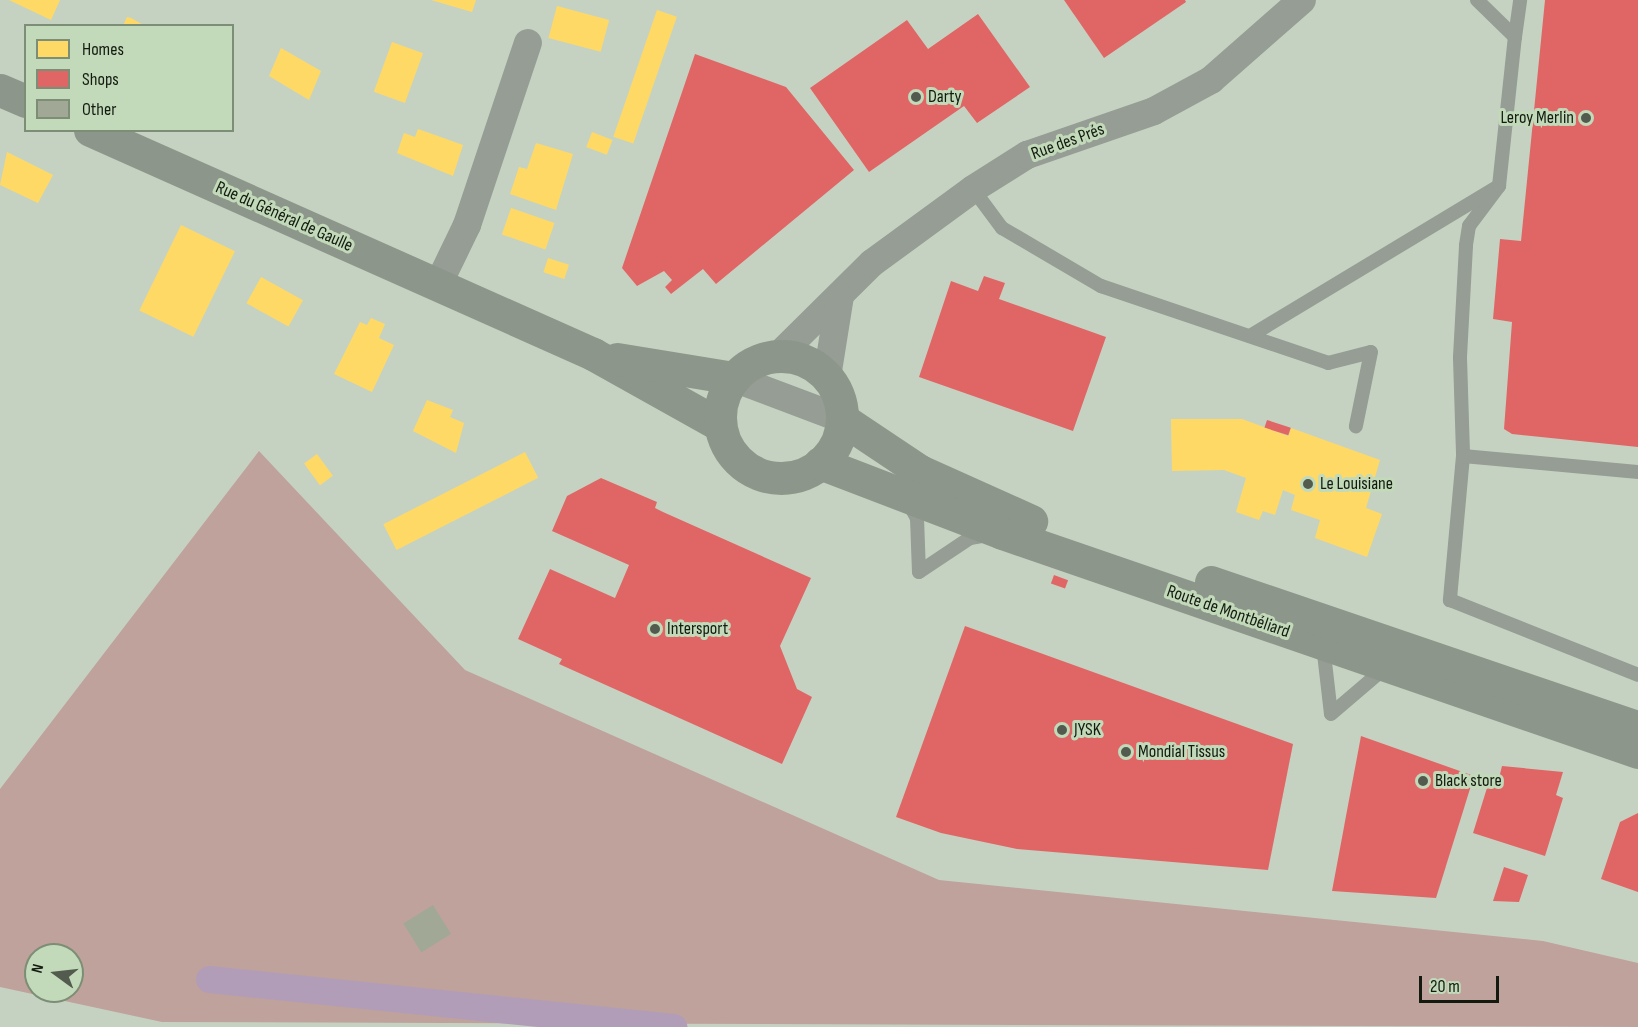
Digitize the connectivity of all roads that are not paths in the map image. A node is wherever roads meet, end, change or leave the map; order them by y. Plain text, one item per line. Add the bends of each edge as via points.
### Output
1 (1302, 0) edge
2 (1477, 0) edge
3 (1520, 0) edge
4 (1515, 37) junction
5 (528, 44) dead end
6 (0, 90) edge
7 (24, 100) edge
8 (94, 132) edge
9 (1499, 186) junction
10 (973, 189) junction
11 (438, 285) junction
12 (840, 296) junction
13 (1250, 336) junction
14 (593, 354) junction
15 (778, 356) junction
16 (827, 377) junction
17 (733, 378) junction
18 (842, 419) junction
19 (720, 425) junction
20 (1356, 426) dead end
21 (1463, 456) junction
22 (820, 463) junction
23 (1638, 472) edge
24 (904, 495) junction
25 (1002, 533) junction
26 (1323, 645) junction
27 (1386, 667) junction
28 (1638, 675) edge
29 (1638, 727) edge
30 (1638, 752) edge

1 - 10 street, Rue des Prés via 1211,80 1154,111 1027,155
2 - 4 lane
3 - 4 lane
4 - 9 lane
5 - 11 street via 467,225
6 - 7 main road
8 - 11 main road, Rue du Général de Gaulle
9 - 13 lane
9 - 21 lane via 1469,226 1460,358
10 - 12 street, Rue des Prés via 872,263
10 - 13 lane via 1002,228 1042,255 1101,286
11 - 14 main road, Rue du Général de Gaulle
12 - 15 street, Rue des Prés
12 - 16 street
13 - 20 lane via 1328,363 1371,352
14 - 17 main road
14 - 19 main road
15 - 16 main road via 813,365
15 - 17 main road via 746,367
16 - 18 main road
17 - 18 street
17 - 19 main road via 725,392
18 - 22 main road via 835,443
18 - 29 main road, Route de Montbéliard via 920,471 1018,517
19 - 22 main road via 736,458 759,473 786,478
21 - 23 lane
21 - 28 lane via 1450,600
22 - 24 main road, Route de Montbéliard
24 - 25 main road, Route de Montbéliard
24 - 25 lane via 917,518 919,572 970,538
25 - 26 main road, Route de Montbéliard
26 - 27 main road, Route de Montbéliard
26 - 27 lane via 1331,714
27 - 30 main road, Route de Montbéliard

